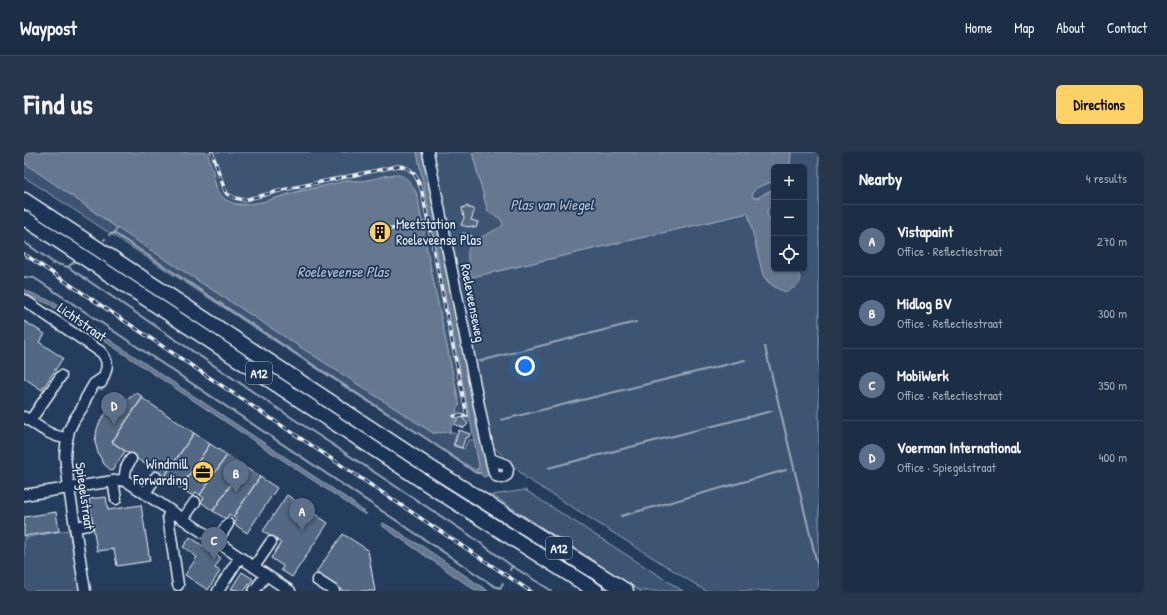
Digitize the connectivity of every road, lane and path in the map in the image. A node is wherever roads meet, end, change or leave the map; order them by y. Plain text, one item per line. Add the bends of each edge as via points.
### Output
1 (428, 152) edge
2 (24, 200) edge
3 (24, 218) edge
4 (24, 300) edge
5 (61, 376) dead end
6 (103, 378) joint
7 (27, 419) edge
8 (67, 438) junction
9 (131, 459) dead end
10 (491, 459) dead end
11 (156, 477) dead end
12 (112, 481) junction
13 (124, 481) junction
14 (69, 488) junction
15 (145, 493) junction
16 (24, 495) edge
17 (116, 500) dead end
18 (195, 502) dead end
19 (171, 511) junction
20 (184, 519) junction
21 (228, 524) dead end
22 (88, 525) dead end
23 (75, 527) junction
24 (217, 541) junction
25 (271, 542) dead end
26 (240, 557) junction
27 (254, 567) junction
28 (266, 575) junction
29 (317, 580) dead end
30 (178, 585) dead end
31 (259, 590) edge
32 (85, 591) edge
33 (218, 591) edge
34 (290, 591) edge
35 (334, 591) edge
36 (596, 591) edge
37 (626, 591) edge

1 - 10 street, Roeleveenseweg
2 - 37 highway, A12 via 431,468
3 - 36 highway, A12 via 438,491
4 - 6 street, Lichtstraat via 101,352 107,368
5 - 7 street
6 - 8 street, Spiegelstraat via 94,384
7 - 8 street via 51,434
8 - 14 street, Spiegelstraat via 65,456
9 - 13 street via 126,468
11 - 15 street
12 - 13 street
12 - 14 street
12 - 17 street
13 - 15 street
14 - 16 street
14 - 23 street, Spiegelstraat
15 - 19 street
18 - 20 street
19 - 20 street
19 - 30 street via 168,516
20 - 24 street
21 - 24 street
22 - 23 street
23 - 32 street, Spiegelstraat
24 - 26 street
25 - 27 street
26 - 27 street
26 - 33 street
27 - 28 street
28 - 31 street
28 - 34 street
29 - 35 street

